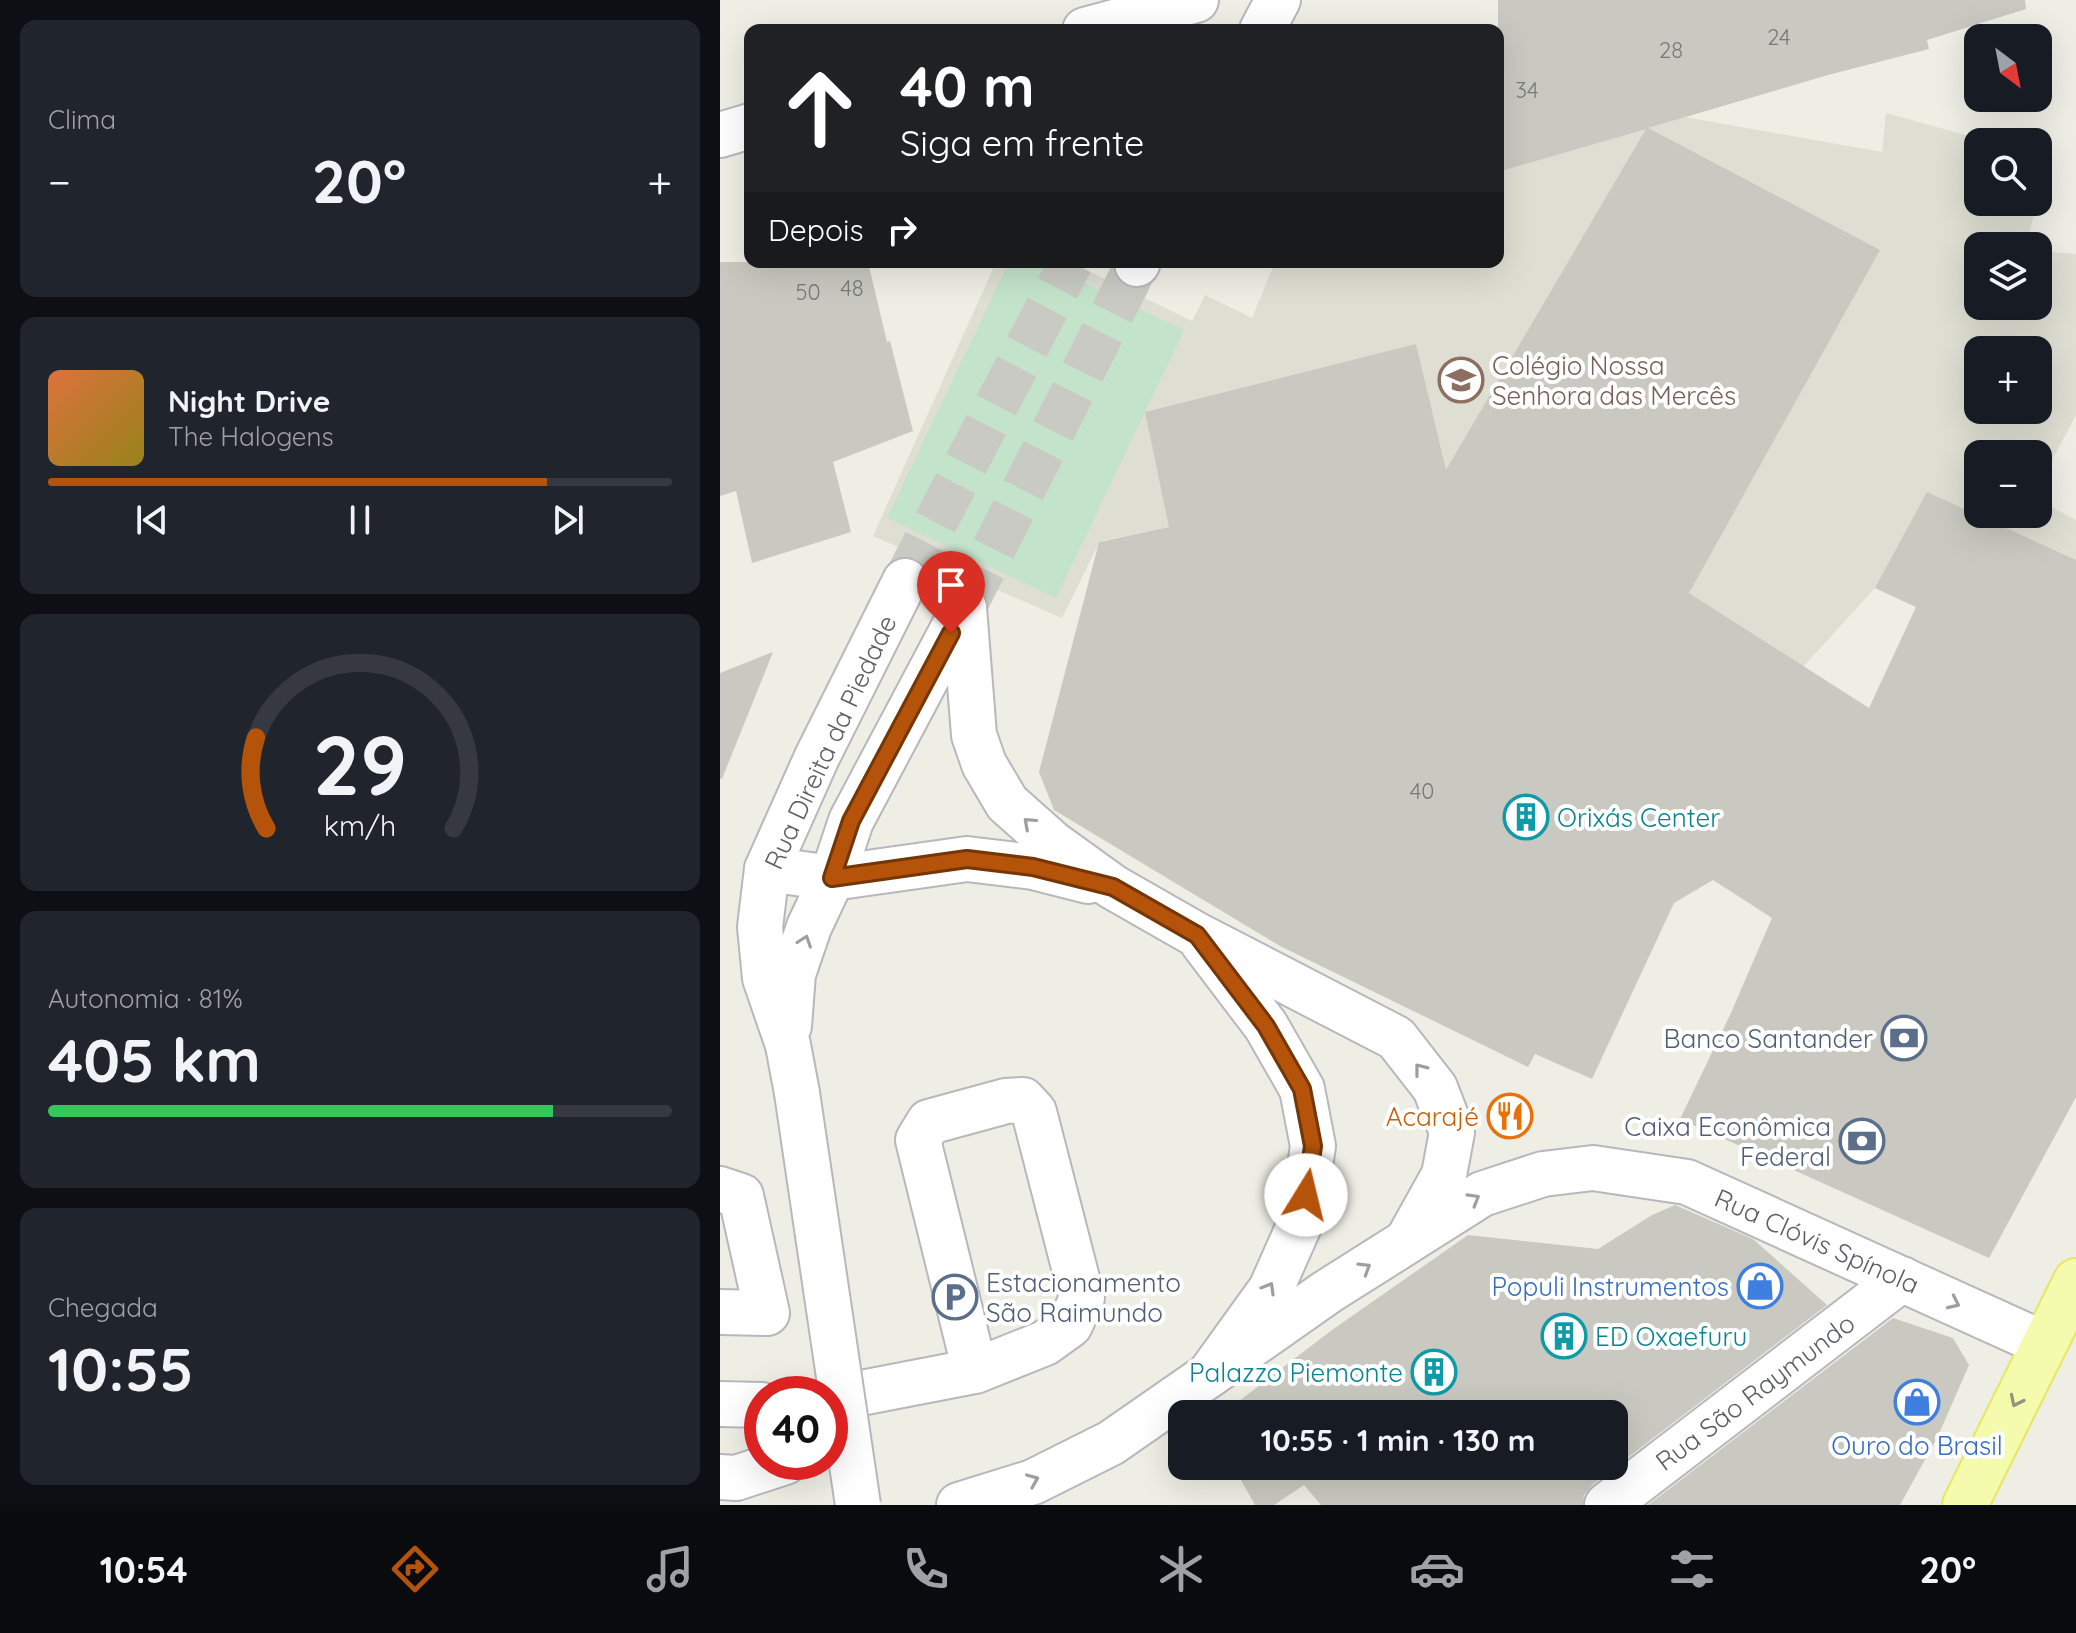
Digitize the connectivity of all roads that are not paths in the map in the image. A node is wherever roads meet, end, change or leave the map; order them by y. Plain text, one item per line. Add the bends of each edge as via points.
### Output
1 (1196, 0) edge
2 (1203, 0) edge
3 (1278, 0) edge
4 (1107, 24) edge
5 (1191, 24) edge
6 (1265, 24) edge
7 (744, 128) edge
8 (720, 135) edge
9 (905, 581) tunnel mouth
10 (767, 869) junction
11 (832, 878) junction
12 (1113, 887) junction
13 (1197, 935) junction
14 (788, 1045) junction
15 (720, 1189) edge
16 (1408, 1241) junction
17 (1902, 1279) junction
18 (2076, 1281) edge
19 (720, 1312) edge
20 (2044, 1344) junction
21 (975, 1371) junction
22 (1209, 1375) junction
23 (926, 1382) junction
24 (848, 1396) edge
25 (720, 1404) edge
26 (744, 1405) edge
27 (848, 1426) edge
28 (744, 1475) edge
29 (720, 1477) edge
30 (858, 1505) edge
31 (959, 1505) edge
32 (1607, 1505) edge
33 (1965, 1505) edge

1 - 4 street
2 - 5 street
3 - 6 street
7 - 8 street
9 - 10 street, Rua Direita da Piedade
10 - 11 street
10 - 14 street, Rua Direita da Piedade via 760,927 765,978
11 - 12 street via 967,859 1033,867
12 -> 11 street, Rua Direita da Piedade via 1007,803 984,764 974,735 964,608 851,821
14 -> 11 street, Rua Direita da Piedade via 793,974
12 - 13 street
16 -> 13 street via 1444,1175 1452,1132 1435,1088 1396,1038
22 -> 13 street via 1271,1289 1302,1219 1313,1146 1302,1089 1266,1026
14 - 30 street, Rua Direita da Piedade, bridge
15 - 19 street via 741,1196 767,1313
16 -> 17 street, Rua Clóvis Spínola via 1482,1194 1543,1174 1593,1168 1687,1182
22 -> 16 street, Rua Clóvis Spínola
17 -> 20 street, Rua Clóvis Spínola
17 - 32 street, Rua São Raymundo
18 - 20 main road
20 -> 33 main road
21 - 21 street via 1045,1343 1070,1325 1082,1298 1034,1112 1023,1100 929,1122 918,1140
21 - 23 street
31 -> 22 street, Rua Clóvis Spínola via 1033,1482 1111,1443
23 - 24 street
23 - 27 street
25 - 26 street
28 - 29 street

